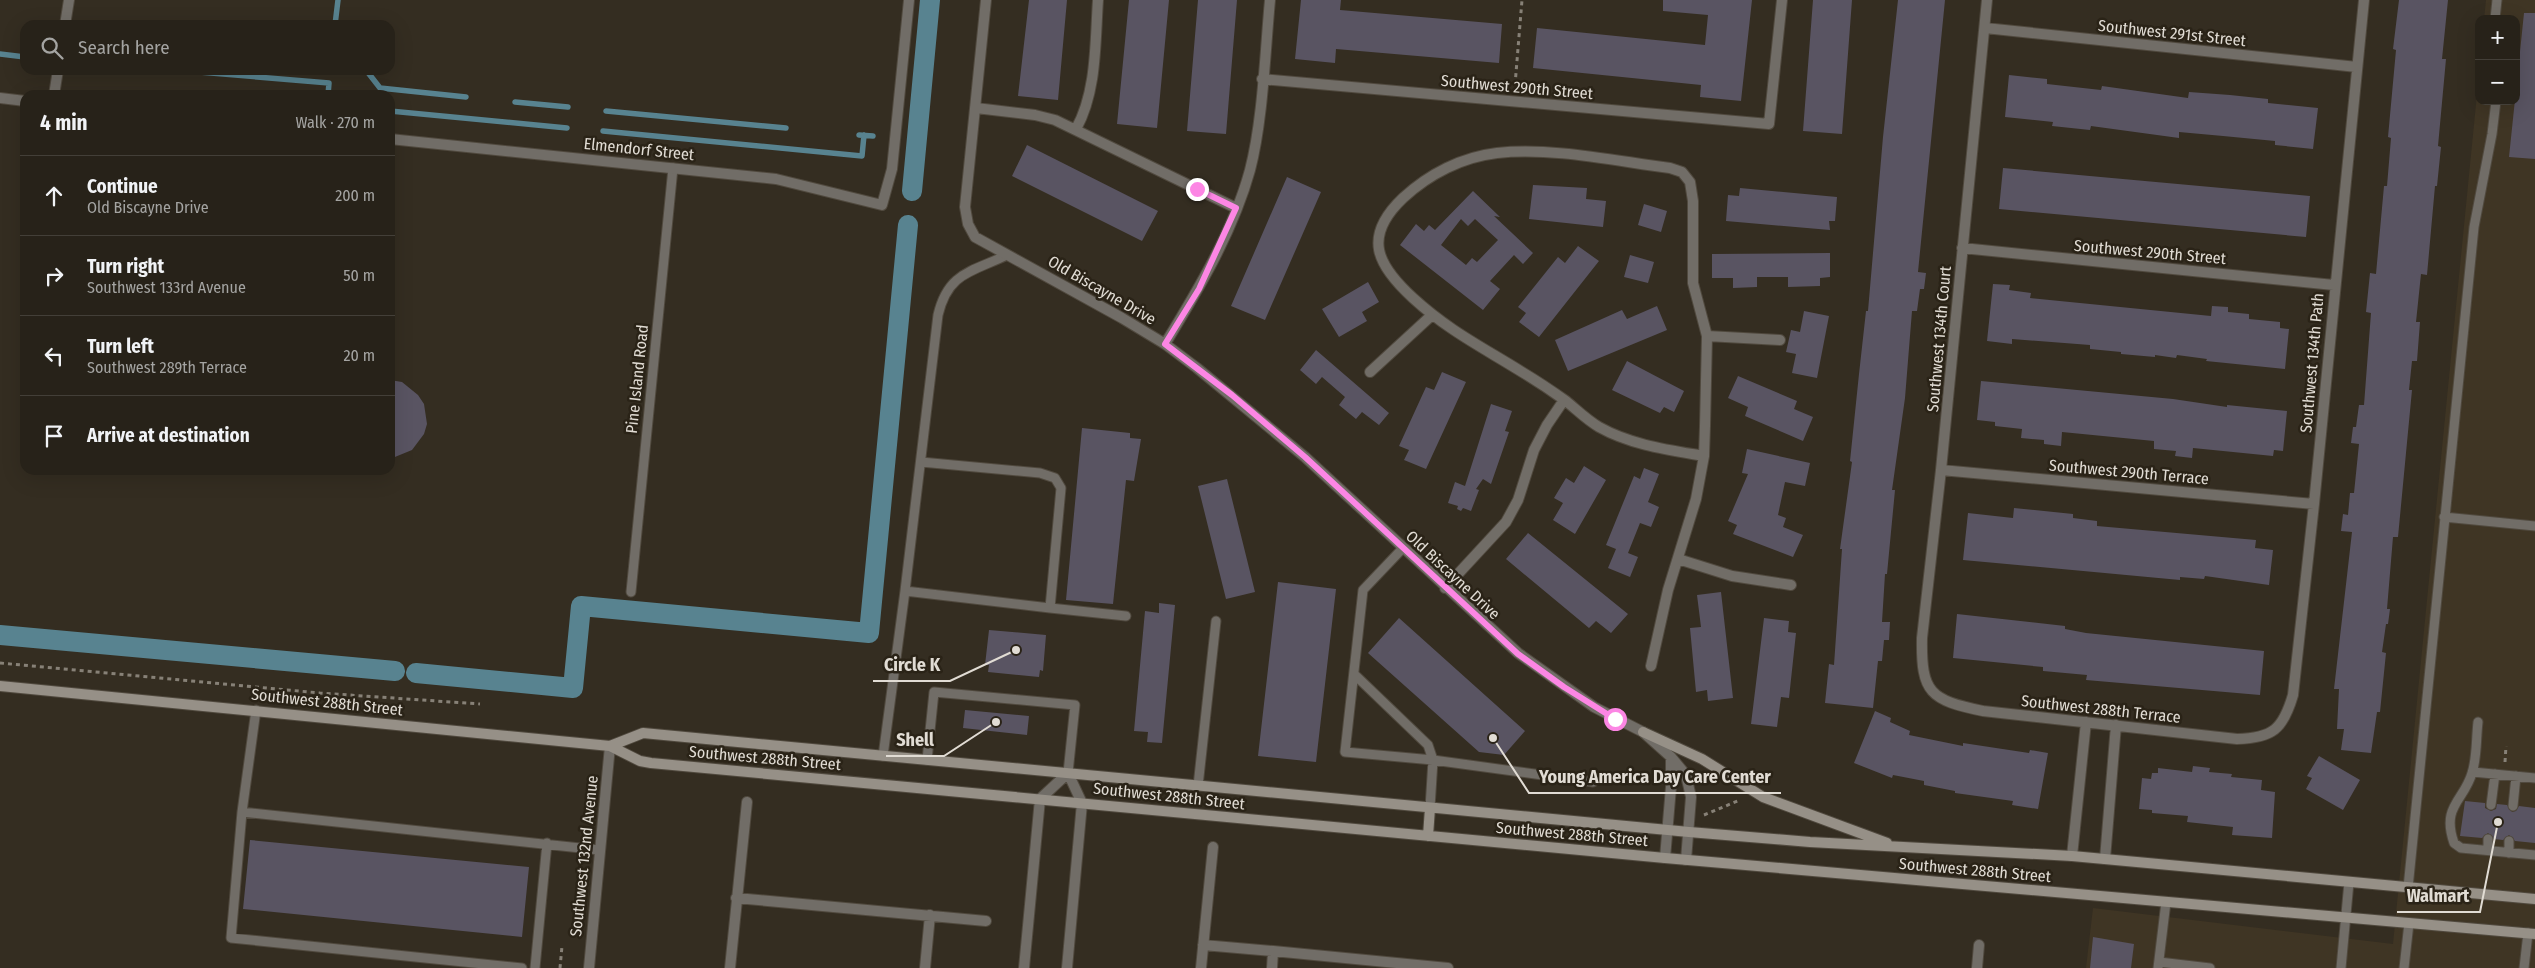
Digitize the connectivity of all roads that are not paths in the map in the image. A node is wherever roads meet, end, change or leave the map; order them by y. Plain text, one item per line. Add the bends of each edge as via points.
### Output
1 (69, 0) edge
2 (909, 0) edge
3 (986, 0) edge
4 (1098, 0) edge
5 (1270, 0) edge
6 (1782, 0) edge
7 (1987, 0) edge
8 (2364, 0) edge
9 (2497, 0) edge
10 (2495, 15) edge
11 (66, 20) edge
12 (1985, 28) junction
13 (2357, 67) junction
14 (57, 75) edge
15 (1262, 79) junction
16 (55, 90) edge
17 (0, 98) edge
18 (20, 100) edge
19 (2496, 105) edge
20 (976, 108) junction
21 (1076, 129) junction
22 (395, 140) edge
23 (673, 168) junction
24 (1236, 208) junction
25 (1962, 248) junction
26 (1008, 255) junction
27 (2334, 285) junction
28 (1432, 316) junction
29 (1707, 336) junction
30 (1780, 340) dead end
31 (1165, 344) junction
32 (1370, 372) dead end
33 (1564, 400) junction
34 (1704, 456) junction
35 (921, 462) junction
36 (1941, 470) junction
37 (2314, 504) junction
38 (2444, 517) junction
39 (2535, 526) edge
40 (1403, 548) junction
41 (1678, 559) junction
42 (1790, 585) dead end
43 (1445, 588) junction
44 (905, 591) junction
45 (631, 592) dead end
46 (1050, 608) junction
47 (1126, 616) dead end
48 (1216, 621) dead end
49 (1651, 666) dead end
50 (1354, 674) junction
51 (1925, 681) joint
52 (0, 686) edge
53 (256, 710) junction
54 (2086, 722) junction
55 (2478, 722) dead end
56 (2116, 725) junction
57 (2280, 726) joint
58 (1643, 732) junction
59 (610, 746) junction
60 (883, 756) junction
61 (1671, 757) junction
62 (927, 760) junction
63 (1433, 760) junction
64 (2473, 772) junction
65 (1068, 773) junction
66 (2495, 774) junction
67 (2516, 776) junction
68 (2535, 778) edge
69 (1593, 782) dead end
70 (1198, 786) junction
71 (1040, 799) junction
72 (747, 802) dead end
73 (1082, 803) junction
74 (2491, 805) dead end
75 (2513, 806) dead end
76 (1430, 808) junction
77 (242, 812) junction
78 (1667, 830) junction
79 (1689, 832) junction
80 (1428, 836) junction
81 (2488, 839) dead end
82 (2509, 841) dead end
83 (547, 843) junction
84 (1213, 846) dead end
85 (1897, 847) junction
86 (599, 850) junction
87 (2488, 850) junction
88 (2509, 853) junction
89 (2535, 855) edge
90 (2072, 856) junction
91 (1665, 858) junction
92 (2105, 859) junction
93 (1686, 860) junction
94 (2349, 882) junction
95 (2408, 888) junction
96 (736, 898) junction
97 (2535, 899) edge
98 (2166, 902) junction
99 (930, 915) junction
100 (2346, 917) junction
101 (986, 921) dead end
102 (2409, 923) junction
103 (2531, 934) edge
104 (1203, 945) junction
105 (1979, 945) dead end
106 (1274, 951) junction
107 (2159, 965) edge
108 (522, 968) edge
109 (535, 968) edge
110 (589, 968) edge
111 (730, 968) edge
112 (925, 968) edge
113 (1024, 968) edge
114 (1067, 968) edge
115 (1201, 968) edge
116 (1272, 968) edge
117 (1448, 968) edge
118 (1977, 968) edge
119 (2211, 968) edge
120 (2341, 968) edge
121 (2404, 968) edge
122 (2524, 968) edge

1 - 11 street
2 - 23 street, Elmendorf Street via 892,168 882,205 776,179
3 - 20 street
4 - 21 street via 1089,96
5 - 15 street
6 - 15 street, Southwest 290th Street via 1769,124
7 - 12 street, Southwest 134th Court
8 - 13 street, Southwest 134th Path
9 - 10 lane
12 - 13 street, Southwest 291st Street
12 - 25 street, Southwest 134th Court
13 - 27 street, Southwest 134th Path
14 - 16 street
15 - 24 street via 1254,151
17 - 18 street
19 - 38 lane via 2474,227
20 - 21 street via 1035,115
20 - 26 street, Old Biscayne Drive via 965,208 968,224 976,237
21 - 24 street
22 - 23 street, Elmendorf Street
23 - 45 lane, Pine Island Road
24 - 31 street via 1199,289
25 - 27 street, Southwest 290th Street
25 - 36 street, Southwest 134th Court
26 - 31 street, Old Biscayne Drive
26 - 35 lane via 956,279 942,298
27 - 37 street, Southwest 134th Path
28 - 29 street via 1390,276 1383,264 1379,233 1386,217 1409,192 1431,175 1496,153 1528,151 1682,172 1690,182 1693,283
28 - 32 street
28 - 33 street
29 - 30 street
29 - 34 street
31 - 40 street, Old Biscayne Drive via 1262,420
33 - 34 street via 1597,426 1616,435 1667,450
33 - 43 street via 1534,450 1518,500 1506,522
34 - 41 street via 1696,499
35 - 44 lane
35 - 46 lane via 1040,473 1055,478 1061,488
36 - 37 street, Southwest 290th Terrace
36 - 51 street, Southwest 134th Court via 1922,638
37 - 57 street, Southwest 134th Path via 2293,695
38 - 39 lane
38 - 95 lane
40 - 43 street, Old Biscayne Drive
40 - 50 lane via 1363,590
41 - 42 street via 1732,576
41 - 49 street
43 - 58 street, Old Biscayne Drive via 1489,630 1540,671 1594,706
44 - 46 lane
44 - 60 lane
46 - 47 lane
48 - 70 lane
50 - 63 lane via 1428,746
50 - 63 lane via 1345,752
51 - 54 street, Southwest 288th Terrace via 1942,699 1956,705
52 - 53 main road, Southwest 288th Street
53 - 59 main road, Southwest 288th Street
53 - 77 lane
54 - 56 street, Southwest 288th Terrace
54 - 90 street
55 - 64 lane
56 - 57 street, Southwest 288th Terrace via 2237,739 2256,738
56 - 92 street
58 - 61 street, Old Biscayne Drive
58 - 85 main road via 1702,759 1763,797
59 - 60 main road, Southwest 288th Street via 643,734
59 - 71 main road, Southwest 288th Street via 640,762
59 - 86 street, Southwest 132nd Avenue
60 - 62 main road, Southwest 288th Street
61 - 78 street
61 - 79 street, Old Biscayne Drive via 1690,785
62 - 65 main road, Southwest 288th Street
62 - 65 lane via 934,692 1075,705
63 - 69 lane
63 - 76 lane
64 - 66 lane
64 - 87 lane via 2453,806 2451,834 2454,843 2461,848
65 - 70 main road, Southwest 288th Street
65 - 71 street
65 - 73 street
66 - 67 lane
66 - 74 lane
67 - 68 lane
67 - 75 lane
70 - 76 main road, Southwest 288th Street
71 - 73 main road, Southwest 288th Street
71 - 113 street
72 - 96 street
73 - 80 main road, Southwest 288th Street
73 - 114 street
76 - 78 main road, Southwest 288th Street
76 - 80 main road
77 - 83 lane
77 - 108 lane via 231,938
78 - 79 main road, Southwest 288th Street
78 - 91 street
79 - 85 main road, Southwest 288th Street
79 - 93 street, Old Biscayne Drive
80 - 91 main road, Southwest 288th Street
81 - 87 lane
82 - 88 lane
83 - 86 lane
83 - 109 lane
84 - 104 street
85 - 90 main road, Southwest 288th Street
86 - 110 street, Southwest 132nd Avenue
87 - 88 lane
88 - 89 lane
90 - 92 main road, Southwest 288th Street
91 - 93 main road, Southwest 288th Street
92 - 94 main road, Southwest 288th Street
93 - 98 main road, Southwest 288th Street
94 - 95 main road, Southwest 288th Street
94 - 100 lane
95 - 97 main road, Southwest 288th Street
96 - 99 street
96 - 111 street
98 - 100 main road, Southwest 288th Street
98 - 107 lane
99 - 101 street
99 - 112 street
100 - 102 main road, Southwest 288th Street
100 - 120 lane
102 - 103 main road, Southwest 288th Street
102 - 121 lane
103 - 122 lane
104 - 106 street
104 - 115 street
105 - 118 street
106 - 116 street
106 - 117 street
107 - 119 lane

